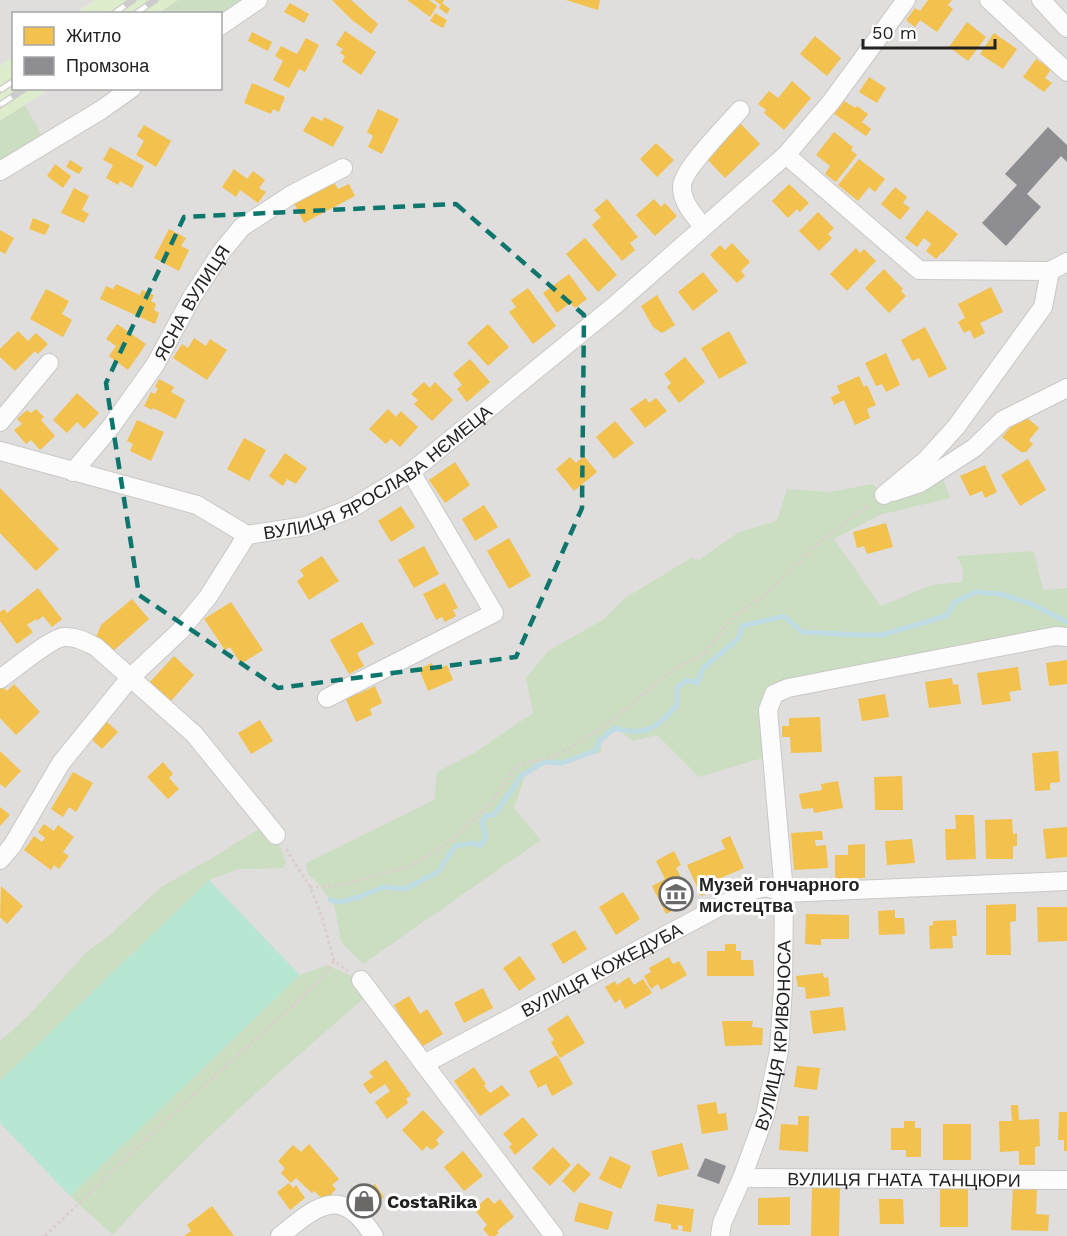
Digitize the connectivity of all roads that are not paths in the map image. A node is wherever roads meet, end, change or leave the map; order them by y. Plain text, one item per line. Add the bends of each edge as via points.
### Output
1 (258, 0) edge
2 (906, 0) edge
3 (989, 0) edge
4 (1041, 0) edge
5 (222, 25) edge
6 (1067, 28) edge
7 (1067, 72) edge
8 (129, 90) edge
9 (740, 110) dead end
10 (786, 155) junction
11 (343, 168) dead end
12 (0, 171) edge
13 (703, 227) junction
14 (1067, 262) edge
15 (1050, 271) junction
16 (49, 363) dead end
17 (1067, 388) edge
18 (0, 422) edge
19 (0, 450) edge
20 (73, 472) junction
21 (411, 472) junction
22 (247, 536) junction
23 (1067, 636) edge
24 (130, 678) junction
25 (0, 679) edge
26 (327, 698) dead end
27 (276, 835) road end
28 (0, 860) edge
29 (1067, 881) edge
30 (784, 893) junction
31 (361, 980) road end
32 (424, 1064) junction
33 (742, 1178) junction
34 (1067, 1180) edge
35 (546, 1233) edge
36 (280, 1236) edge
37 (374, 1236) edge
38 (720, 1236) edge

1 - 5 street
2 - 10 street, ВУЛИЦЯ ЯРОСЛАВА НЄМЕЦА via 831,102
3 - 7 street
4 - 6 street
8 - 12 street
9 - 13 street via 686,171 681,186 686,205
10 - 13 street, ВУЛИЦЯ ЯРОСЛАВА НЄМЕЦА
10 - 15 street via 919,270
11 - 20 street, ЯСНА ВУЛИЦЯ via 242,227 192,297 155,365
13 - 21 street, ВУЛИЦЯ ЯРОСЛАВА НЄМЕЦА via 614,306
14 - 15 street
15 - 17 street via 1043,307 956,427 926,460 884,495 920,483 974,447 1003,420
16 - 18 street
19 - 20 street
20 - 22 street via 197,505
21 - 22 street, ВУЛИЦЯ ЯРОСЛАВА НЄМЕЦА via 352,508 306,526
21 - 26 street via 494,613
22 - 24 street, ВУЛИЦЯ ЯРОСЛАВА НЄМЕЦА via 208,597 180,631
23 - 30 street, ВУЛИЦЯ КРИВОНОСА via 788,688 774,694 768,710
24 - 25 street via 96,647 78,638 62,637
24 - 27 street via 194,734
24 - 28 street, ВУЛИЦЯ ЯРОСЛАВА НЄМЕЦА via 61,763
29 - 30 street, ВУЛИЦЯ КОЖЕДУБА
30 - 32 street, ВУЛИЦЯ КОЖЕДУБА via 766,887 749,891
30 - 33 street, ВУЛИЦЯ КРИВОНОСА via 779,1051 765,1116
31 - 32 street
32 - 35 street
33 - 34 street, ВУЛИЦЯ ГНАТА ТАНЦЮРИ
33 - 38 street, ВУЛИЦЯ КРИВОНОСА
36 - 37 street via 321,1206 342,1205 357,1215

